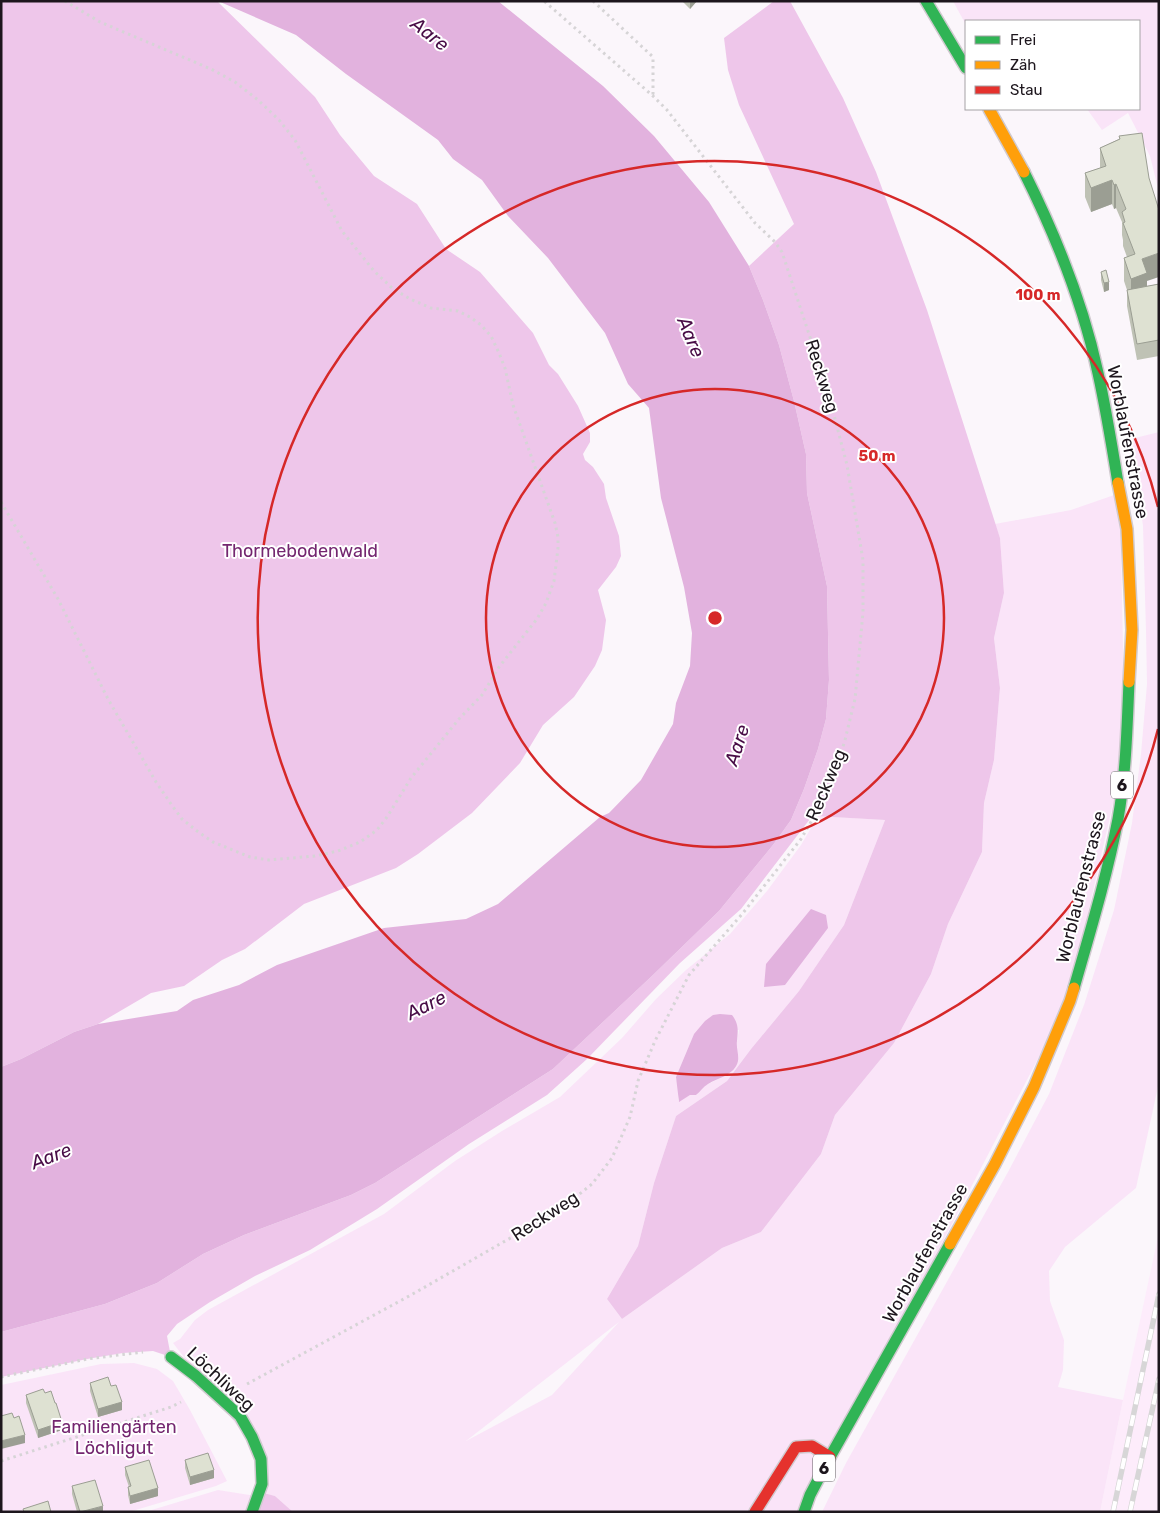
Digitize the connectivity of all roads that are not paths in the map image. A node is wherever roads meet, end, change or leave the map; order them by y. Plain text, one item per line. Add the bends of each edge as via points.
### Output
1 (926, 1) edge
2 (965, 66) edge
3 (991, 110) edge
4 (171, 1357) road end
5 (830, 1457) junction
6 (252, 1512) edge
7 (755, 1512) edge
8 (804, 1512) edge

1 - 2 main road
3 - 5 main road, Worblaufenstrasse / 6 via 1056,241 1078,301 1098,372 1127,529 1132,630 1126,751 1118,818 1098,905 1070,1001 1034,1087 995,1164
4 - 6 main road, Löchliweg via 240,1416 252,1437 261,1459 262,1484
5 - 7 main road via 812,1446 796,1447
5 - 8 main road, Worblaufenstrasse / 6

